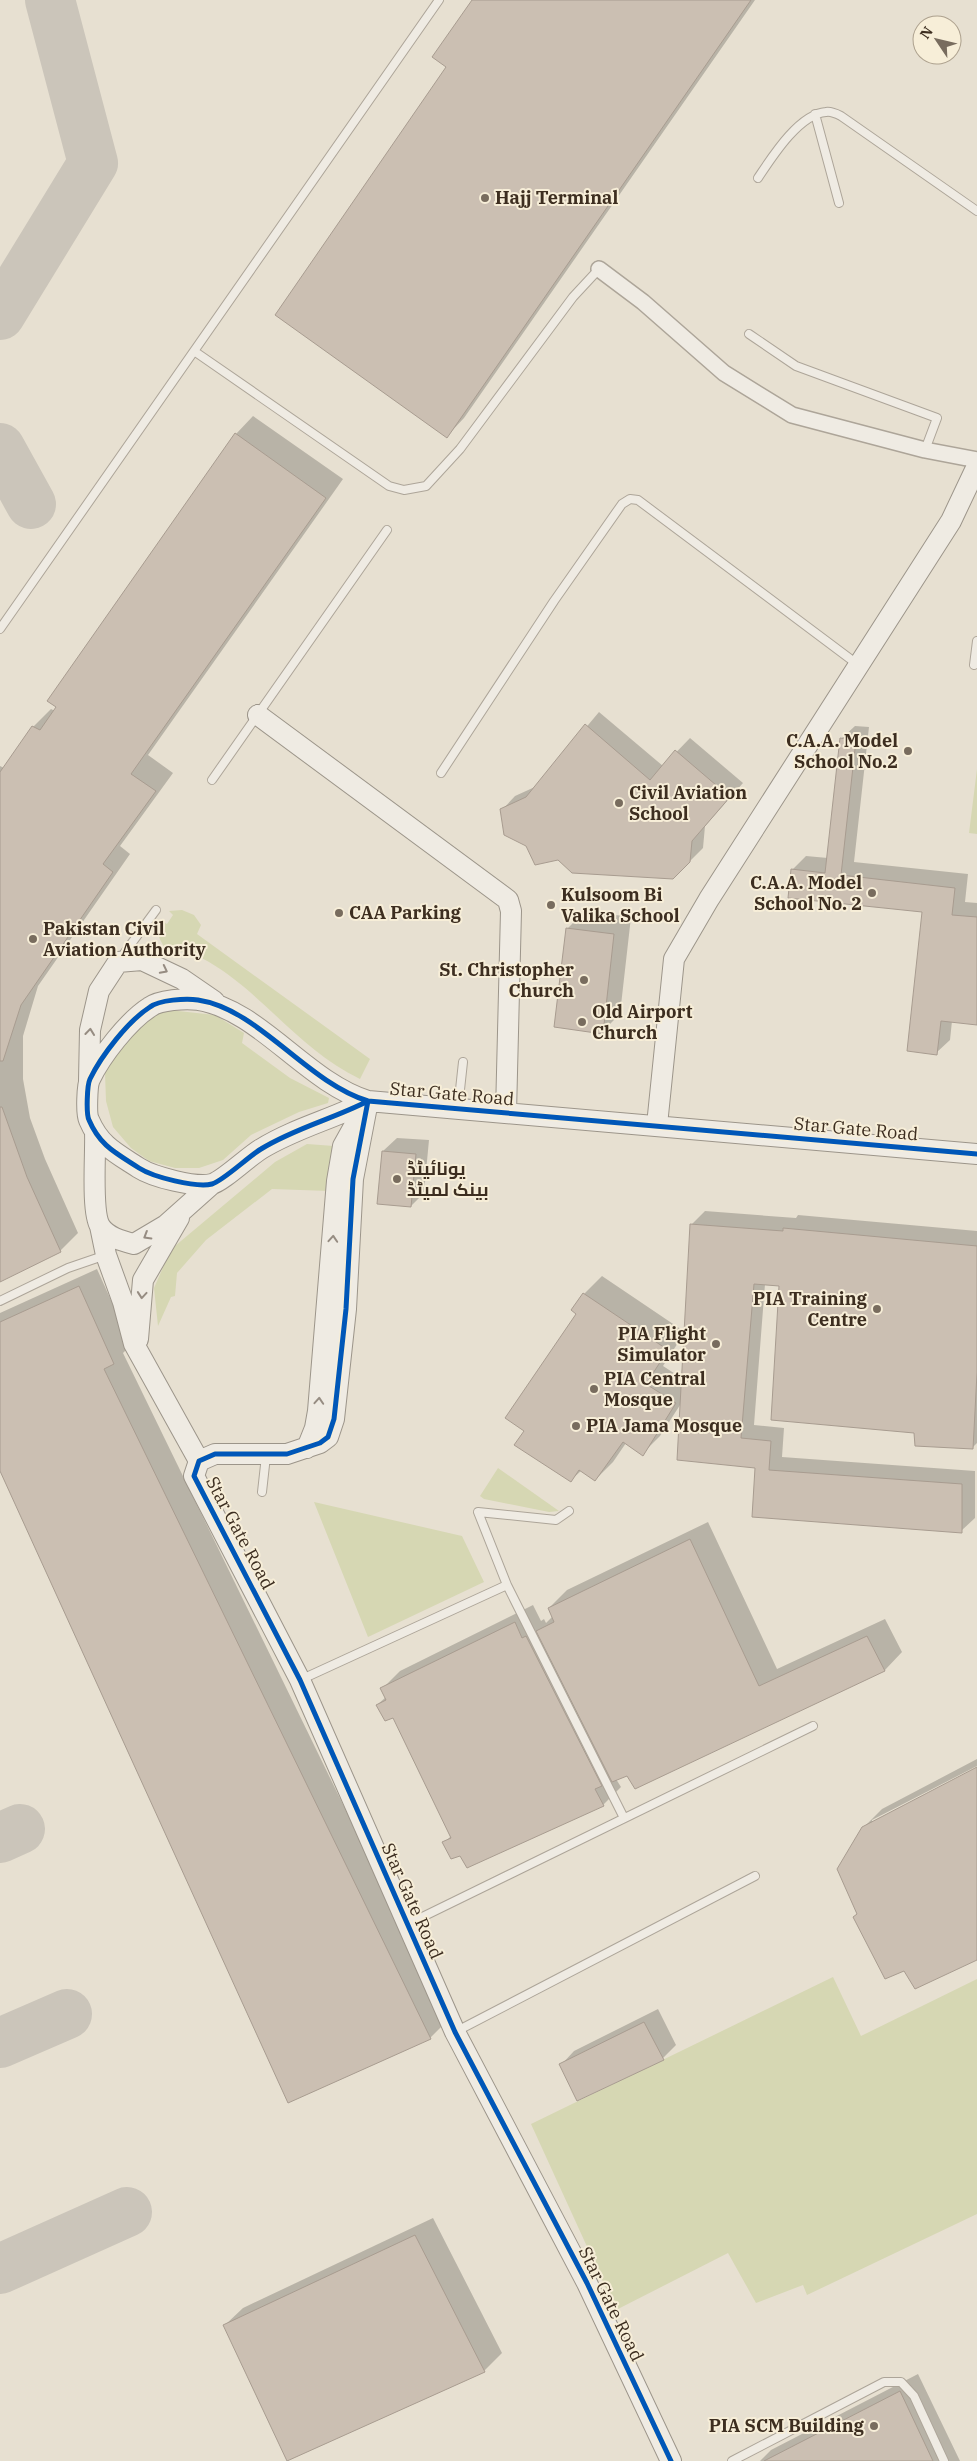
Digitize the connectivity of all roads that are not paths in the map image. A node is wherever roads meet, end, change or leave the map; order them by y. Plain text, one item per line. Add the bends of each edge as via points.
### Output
1 (439, 0) edge
2 (815, 114) junction
3 (758, 178) dead end
4 (838, 203) dead end
5 (977, 210) edge
6 (599, 268) joint
7 (749, 334) dead end
8 (194, 351) junction
9 (925, 450) junction
10 (977, 460) edge
11 (977, 466) edge
12 (387, 530) dead end
13 (0, 629) edge
14 (977, 641) edge
15 (974, 665) dead end
16 (860, 666) junction
17 (258, 715) junction
18 (441, 773) dead end
19 (212, 780) dead end
20 (156, 910) dead end
21 (118, 962) junction
22 (218, 1004) junction
23 (463, 1062) dead end
24 (89, 1081) junction
25 (368, 1101) junction
26 (458, 1108) junction
27 (506, 1112) junction
28 (657, 1125) junction
29 (95, 1132) junction
30 (977, 1154) edge
31 (212, 1184) junction
32 (187, 1206) junction
33 (100, 1226) junction
34 (106, 1255) junction
35 (0, 1301) edge
36 (137, 1348) junction
37 (266, 1456) junction
38 (199, 1461) junction
39 (262, 1492) dead end
40 (569, 1511) dead end
41 (507, 1585) junction
42 (300, 1680) junction
43 (813, 1726) dead end
44 (624, 1818) junction
45 (755, 1876) dead end
46 (408, 1924) junction
47 (455, 2032) junction
48 (671, 2461) edge
49 (732, 2461) edge
50 (944, 2461) edge

1 - 8 lane
2 - 3 lane via 804,121 774,153
2 - 4 lane
2 - 5 lane via 828,111 841,116
6 - 8 lane via 573,297 460,449 426,486 404,490 389,486
6 - 9 street via 724,373 792,415
7 - 9 lane via 796,366 937,418
8 - 13 lane
9 - 10 street
11 - 16 street via 951,521
12 - 17 lane
14 - 15 lane
16 - 18 lane via 638,500 630,499 622,504 554,601
16 - 28 street via 709,898 674,959
17 - 19 lane
17 - 27 street via 508,900 511,911
20 - 21 lane
21 -> 22 street via 142,960 182,979
24 -> 21 street via 90,1030 99,991
22 - 24 street via 179,999 150,1006 113,1042
22 - 25 street via 252,1024 308,1069
23 - 26 lane
24 - 29 street via 88,1118
25 - 26 street, Star Gate Road
25 - 31 street via 343,1114 302,1127 262,1149
25 - 37 street, Star Gate Road via 343,1146 337,1180 315,1428 307,1448
26 - 27 street, Star Gate Road
27 - 28 street, Star Gate Road
28 - 30 street, Star Gate Road
29 - 31 street via 102,1145 150,1175 185,1183
29 - 33 street via 96,1212
31 - 32 street
32 -> 33 street via 166,1225 134,1244 116,1239
32 -> 36 street via 143,1280
33 - 34 street
34 - 35 lane via 68,1268
34 - 36 street
36 - 38 street
37 - 38 street, Star Gate Road via 215,1454
37 - 39 lane
38 - 42 street, Star Gate Road via 194,1476
40 - 41 lane via 556,1520 478,1512
41 - 42 lane
41 - 44 lane
42 - 46 street, Star Gate Road
43 - 44 lane
44 - 46 lane
45 - 47 lane
46 - 47 street, Star Gate Road
47 - 48 street, Star Gate Road via 587,2284
49 - 50 lane via 884,2382 901,2382 914,2396

